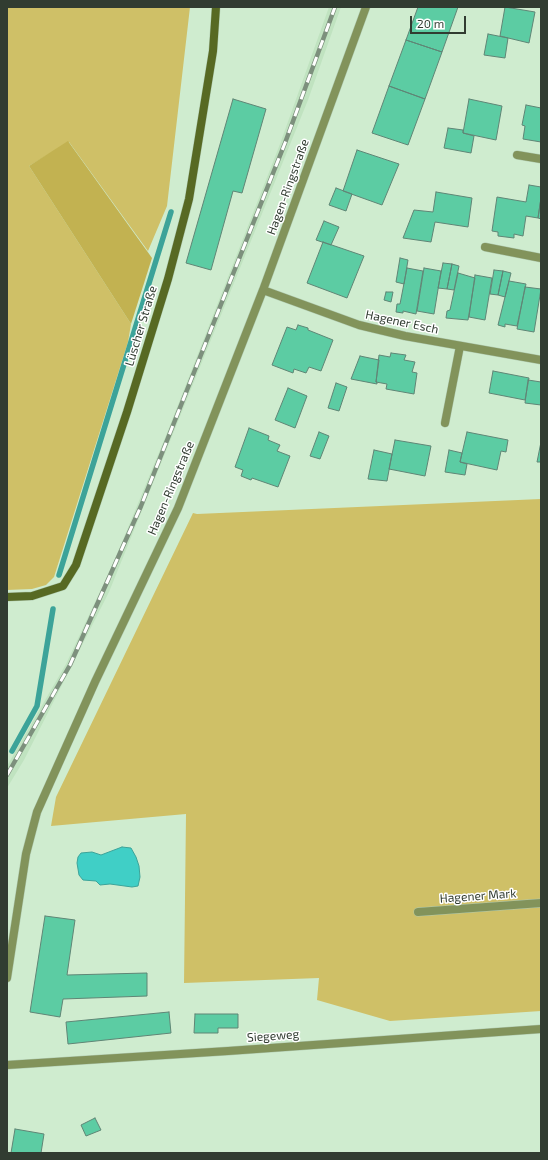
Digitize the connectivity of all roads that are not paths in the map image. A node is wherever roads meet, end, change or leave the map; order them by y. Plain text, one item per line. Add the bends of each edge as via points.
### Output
1 (216, 7) edge
2 (366, 7) edge
3 (516, 154) dead end
4 (541, 159) edge
5 (486, 247) dead end
6 (541, 258) edge
7 (263, 290) junction
8 (460, 346) junction
9 (541, 360) edge
10 (445, 423) dead end
11 (7, 597) edge
12 (541, 903) edge
13 (418, 912) dead end
14 (7, 978) edge
15 (541, 1029) edge
16 (7, 1065) edge

1 - 11 street, Lüscher Straße via 212,58 189,199 130,405 76,565 63,586 32,596
2 - 7 street, Hagen-Ringstraße
3 - 4 street
5 - 6 street
7 - 8 street, Hagener Esch via 359,325
7 - 14 street, Hagen-Ringstraße via 178,508 95,682 37,812 26,854
8 - 9 street, Hagener Esch
8 - 10 street
12 - 13 street, Hagener Mark
15 - 16 street, Siegeweg

